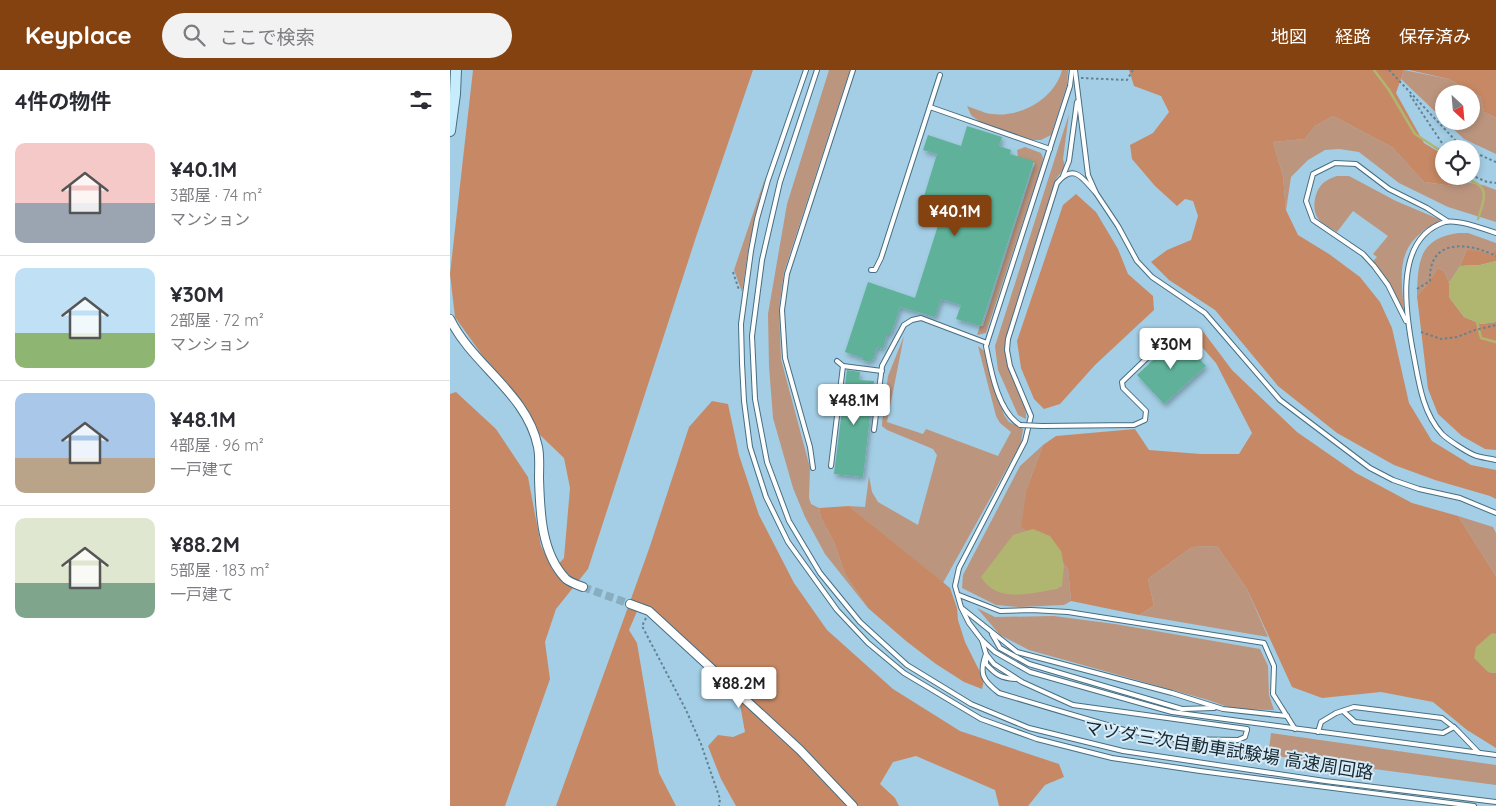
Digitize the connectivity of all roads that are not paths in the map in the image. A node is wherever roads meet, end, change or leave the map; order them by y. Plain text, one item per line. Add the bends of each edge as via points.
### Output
1 (456, 70) edge
2 (806, 70) edge
3 (817, 70) edge
4 (853, 70) edge
5 (1073, 70) edge
6 (940, 75) dead end
7 (1078, 96) junction
8 (930, 107) junction
9 (450, 131) edge
10 (1050, 148) junction
11 (1063, 176) junction
12 (1096, 193) junction
13 (1447, 221) junction
14 (1496, 233) edge
15 (871, 270) dead end
16 (450, 319) edge
17 (1407, 324) junction
18 (1172, 334) dead end
19 (987, 343) junction
20 (836, 361) dead end
21 (843, 366) junction
22 (882, 371) junction
23 (874, 430) dead end
24 (1496, 460) edge
25 (831, 466) dead end
26 (813, 468) dead end
27 (1496, 513) edge
28 (583, 587) tunnel mouth
29 (958, 595) junction
30 (630, 604) tunnel mouth
31 (962, 607) junction
32 (991, 632) junction
33 (982, 640) junction
34 (986, 654) junction
35 (1018, 679) junction
36 (1218, 708) junction
37 (1343, 710) junction
38 (1286, 716) junction
39 (1248, 722) junction
40 (1454, 727) junction
41 (1295, 729) junction
42 (1247, 730) junction
43 (1318, 732) junction
44 (1479, 753) junction
45 (1496, 755) edge
46 (1496, 802) edge
47 (853, 806) edge
48 (1474, 806) edge

1 - 9 street
2 - 48 lane via 757,219 741,324 742,363 750,447 766,497 788,542 837,610 868,643 904,673 981,719 1037,739 1112,758
3 - 46 lane, マツダ三次自動車試験場 高速周回路 via 780,182 762,260 752,336 755,399 767,462 790,521 820,573 860,622 907,665 971,704 1029,728 1123,751
4 - 26 lane via 787,274 782,310 785,358
5 - 7 lane
5 - 10 lane
6 - 8 lane
7 - 11 lane via 1070,161
7 - 12 lane via 1088,175
8 - 10 lane
8 - 15 lane via 880,258 875,270
10 - 19 lane
11 - 12 lane via 1070,172 1078,174
11 - 29 lane via 1057,183 1008,339 1010,366 1031,416 1025,441 959,568
12 - 27 lane via 1137,261 1152,277 1205,313 1280,400 1370,468 1393,480 1460,498
13 - 14 lane via 1478,226
13 - 17 lane via 1431,228 1412,254 1405,290
13 - 17 lane via 1389,189 1356,164 1335,163 1313,174 1306,202 1313,220 1363,254 1374,266 1388,285
16 - 28 street via 468,349 496,375 528,418 538,448 540,512 551,559 568,580
17 - 24 lane via 1426,410 1443,435 1473,455
18 - 19 lane, bridge via 1122,382 1123,388 1146,411 1144,420 1134,425 1020,425 1011,419 999,396
19 - 22 lane via 921,318 912,320 897,336
20 - 21 lane
21 - 22 lane
21 - 25 lane
22 - 23 lane
29 - 31 lane
29 - 38 lane via 1000,611 1068,612 1264,643 1274,666 1273,694
30 - 47 street via 649,611 800,750
31 - 32 lane
31 - 33 lane
32 - 36 lane via 1017,652
32 - 36 lane via 1000,648 1029,664 1182,708
33 - 34 lane
33 - 39 lane via 1030,672 1172,712
34 - 35 lane via 994,664
34 - 35 lane via 986,664 993,671 1002,678
34 - 42 lane via 981,668 986,684 999,693 1124,730 1174,739 1238,740 1245,737
35 - 42 lane via 1073,705
36 - 38 lane
37 - 40 lane via 1354,707 1442,718
37 - 40 lane via 1355,722 1443,733
37 - 43 lane via 1321,722
38 - 41 lane
39 - 41 lane
39 - 42 lane
40 - 44 lane
41 - 43 lane
43 - 44 lane
44 - 45 lane

